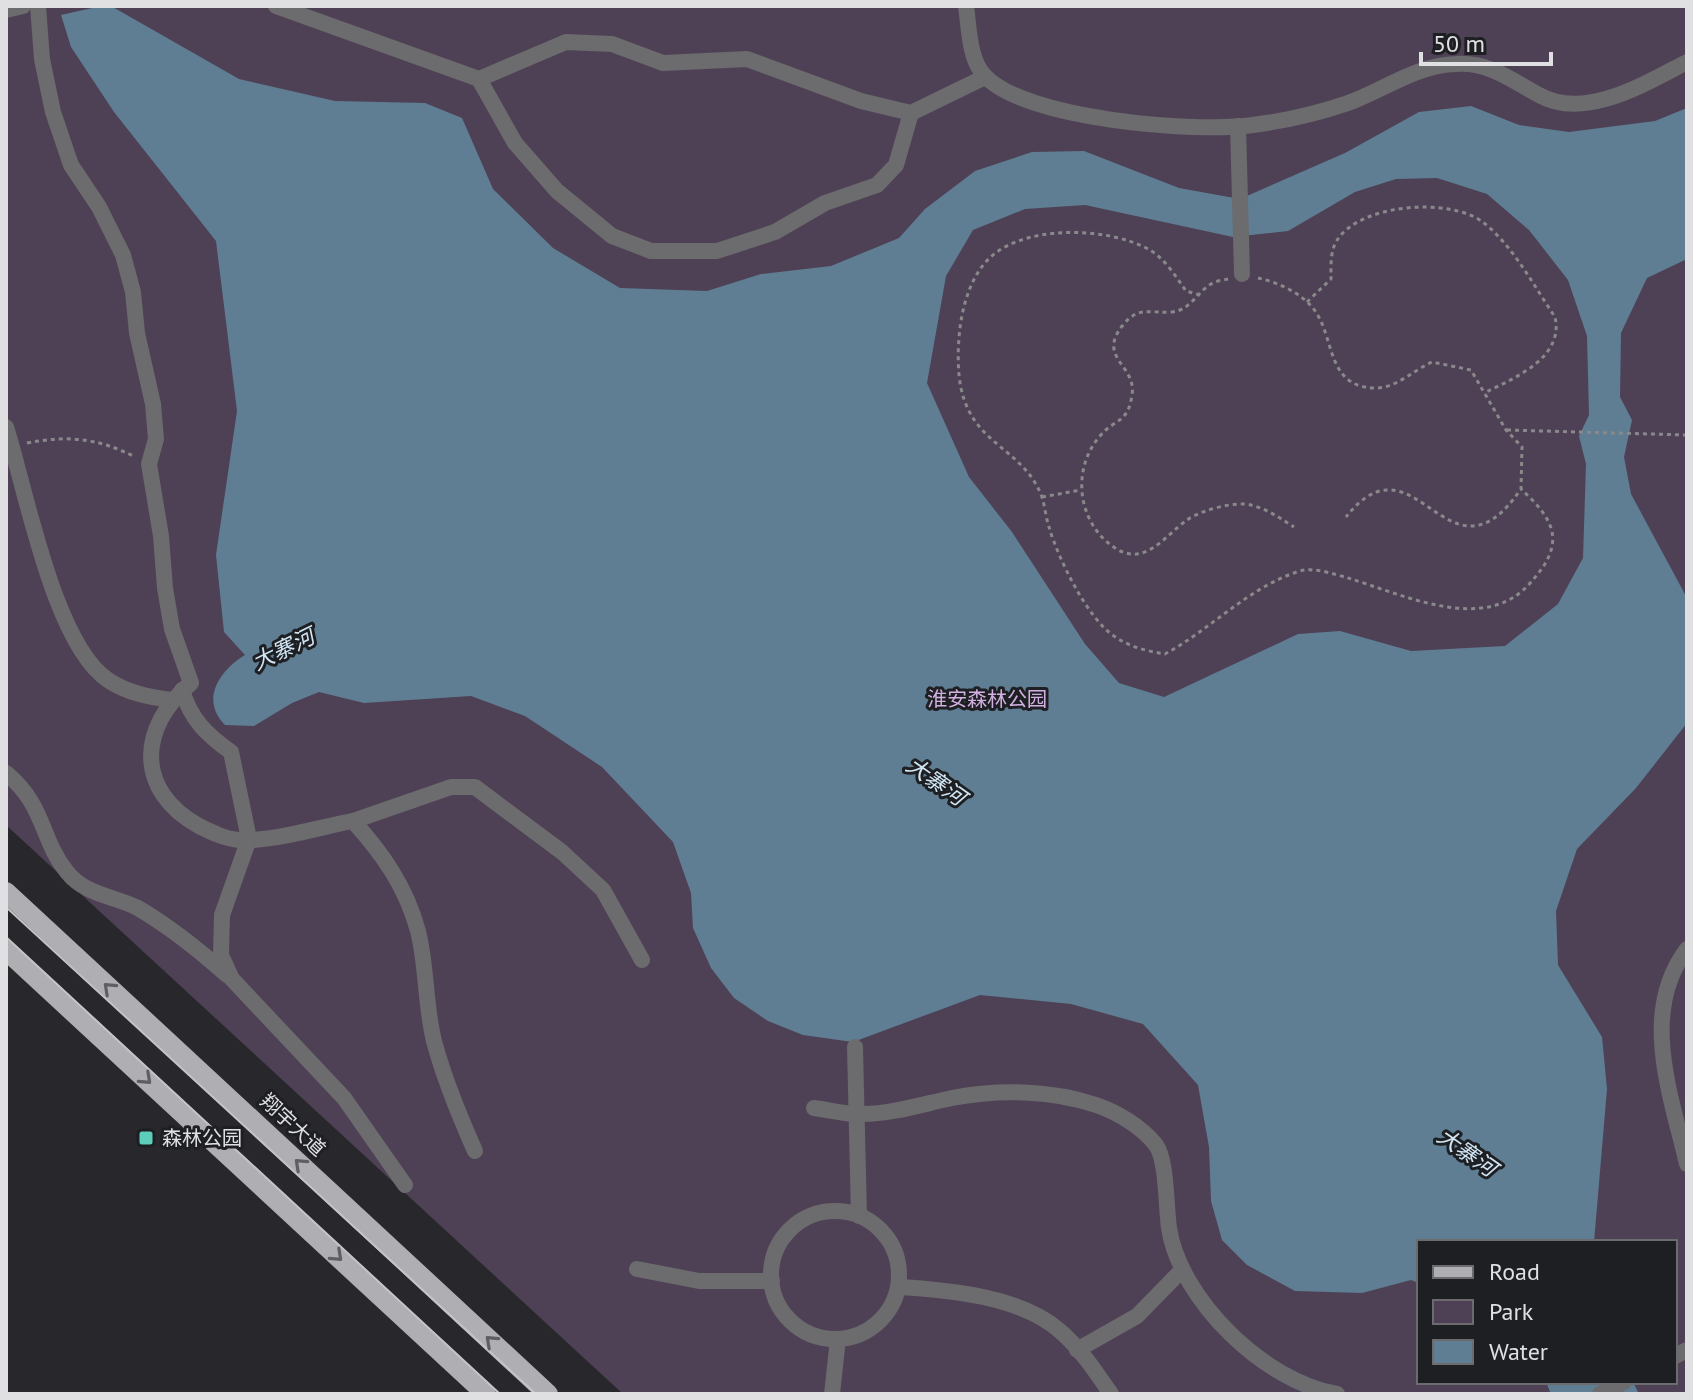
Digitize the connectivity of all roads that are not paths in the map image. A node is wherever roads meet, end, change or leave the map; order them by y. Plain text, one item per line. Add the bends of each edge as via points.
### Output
1 (23, 6) edge
2 (38, 6) edge
3 (276, 6) edge
4 (966, 6) edge
5 (6, 10) edge
6 (1687, 62) edge
7 (985, 77) junction
8 (479, 79) junction
9 (911, 113) junction
10 (1238, 126) junction
11 (1242, 274) road end
12 (6, 427) edge
13 (177, 695) junction
14 (6, 773) edge
15 (353, 821) junction
16 (249, 839) junction
17 (6, 892) edge
18 (1687, 949) edge
19 (6, 950) edge
20 (642, 960) dead end
21 (232, 979) junction
22 (855, 1047) dead end
23 (814, 1108) dead end
24 (857, 1114) junction
25 (475, 1151) dead end
26 (1687, 1164) edge
27 (405, 1185) dead end
28 (859, 1216) junction
29 (637, 1269) dead end
30 (1181, 1271) junction
31 (772, 1281) junction
32 (899, 1287) junction
33 (838, 1339) junction
34 (1077, 1350) junction
35 (1620, 1384) edge
36 (486, 1394) edge
37 (548, 1394) edge
38 (832, 1394) edge
39 (1111, 1394) edge
40 (1337, 1394) edge
41 (1600, 1394) edge

1 - 5 street
2 - 13 street via 42,59 67,152 123,255 133,292 153,404 156,439 149,464 172,629 191,683
3 - 8 street
4 - 7 street via 976,63
6 - 10 street via 1597,101 1566,103 1541,97 1487,66 1456,64 1422,70 1348,103
7 - 9 street
7 - 10 street via 1014,96 1076,113 1185,128
8 - 9 street via 566,42 612,44 663,63 747,59 861,101
8 - 9 street via 515,143 557,191 612,236 651,251 717,251 775,232 825,203 877,185 896,165
10 - 11 street
12 - 13 street via 63,618 84,654 106,680 140,696
13 - 16 street via 206,735 231,752
13 - 16 street via 164,709 151,740 157,790 179,815 213,834
14 - 21 street via 24,788 67,873 95,894 161,922
15 - 16 street
15 - 20 street via 451,787 475,787 603,890
15 - 25 street via 385,857 404,892 418,932 433,1039
16 - 21 street via 222,915 221,955
37 -> 17 main road, 翔宇大道
18 - 26 street via 1662,1004 1662,1054
19 -> 36 main road
21 - 27 street via 344,1098
22 - 24 street
23 - 24 street
24 - 28 street
24 - 30 street via 1017,1092 1096,1105 1133,1123 1158,1146
28 - 31 street via 823,1212 803,1219 776,1251
28 - 32 street via 881,1230 893,1246
29 - 31 street via 699,1281
30 - 34 street via 1137,1316
30 - 40 street via 1237,1342 1323,1392
31 - 33 street via 783,1312 798,1327
32 - 33 street via 877,1323
32 - 34 street via 1003,1301 1058,1329
33 - 38 street
34 - 39 street
35 - 41 street

